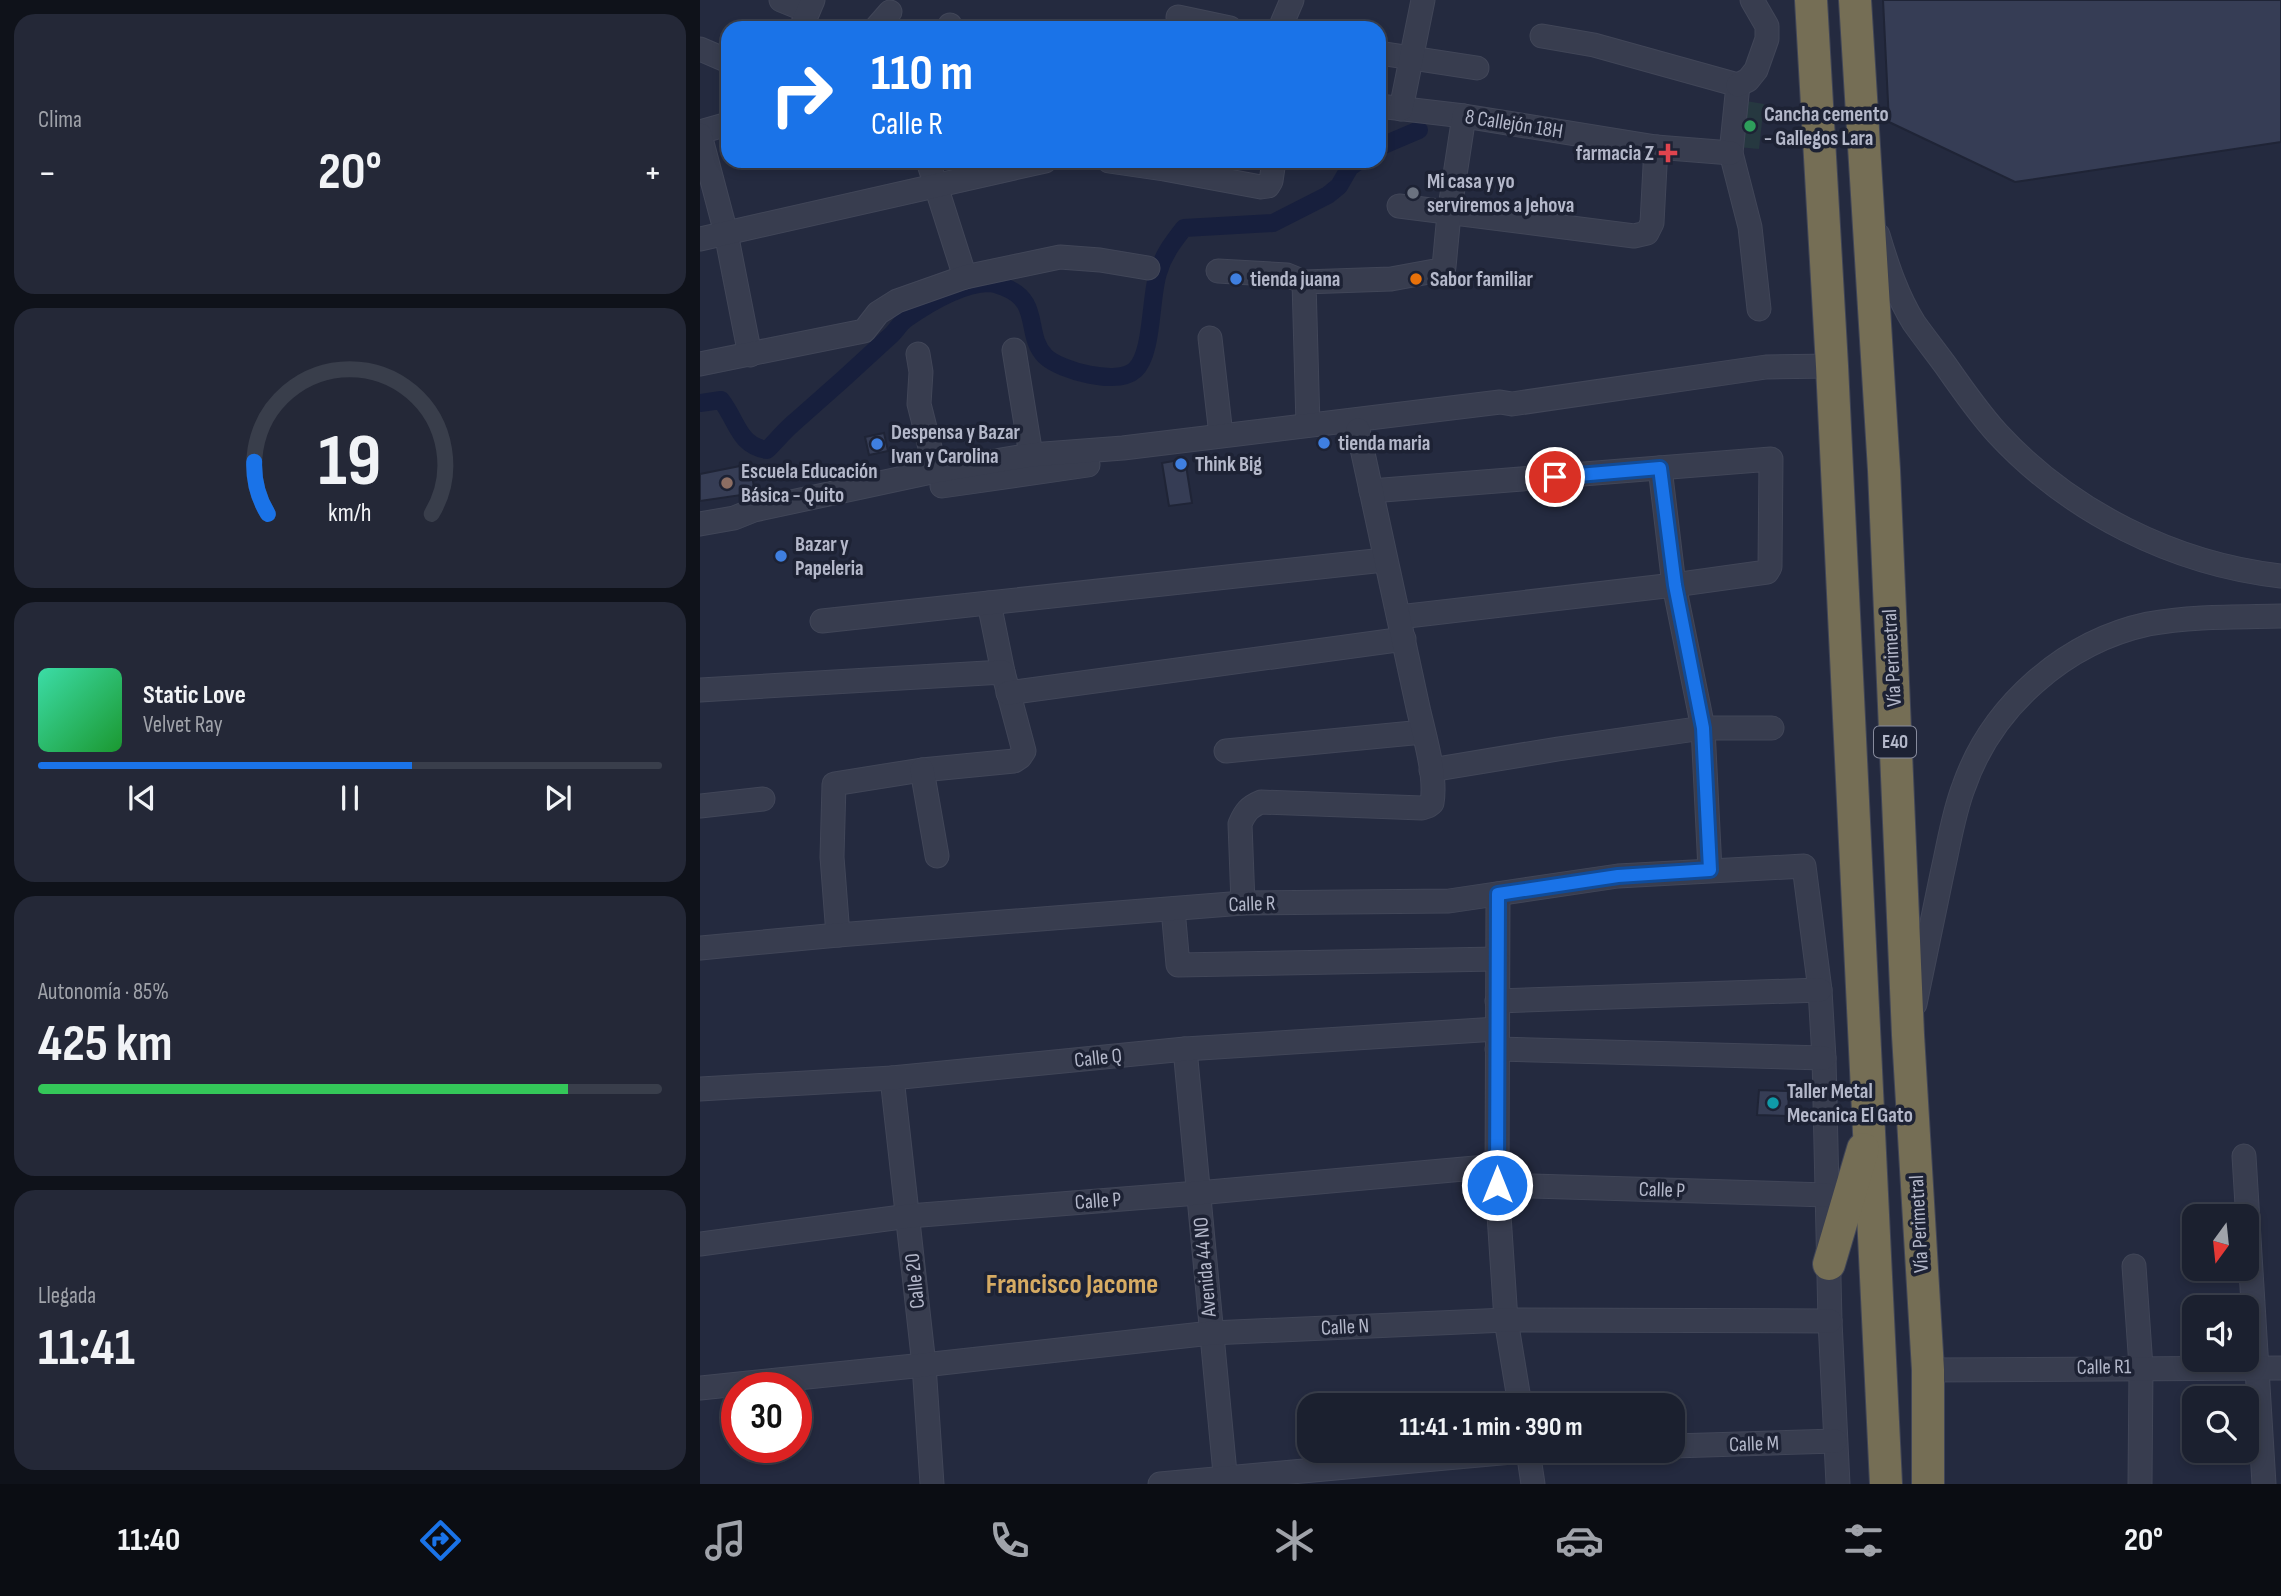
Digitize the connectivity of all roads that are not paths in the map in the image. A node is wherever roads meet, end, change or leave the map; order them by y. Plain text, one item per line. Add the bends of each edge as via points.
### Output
1 (780, 0) edge
2 (1292, 0) edge
3 (1423, 0) edge
4 (1752, 0) edge
5 (1811, 0) edge
6 (1855, 0) edge
7 (808, 13) edge
8 (1180, 15) edge
9 (1203, 21) edge
10 (1283, 21) edge
11 (1542, 36) dead end
12 (700, 49) edge
13 (1386, 54) edge
14 (721, 58) edge
15 (1411, 58) junction
16 (1477, 68) dead end
17 (1738, 85) junction
18 (1390, 107) edge
19 (1464, 116) junction
20 (721, 126) edge
21 (700, 133) edge
22 (1656, 146) junction
23 (1731, 153) junction
24 (930, 168) edge
25 (1013, 168) edge
26 (1157, 168) edge
27 (1273, 168) edge
28 (1864, 170) junction
29 (934, 185) junction
30 (1399, 206) dead end
31 (1449, 214) junction
32 (726, 233) junction
33 (700, 239) edge
34 (1148, 268) dead end
35 (1218, 271) dead end
36 (965, 277) junction
37 (1304, 282) junction
38 (1759, 309) dead end
39 (1210, 338) dead end
40 (1014, 350) dead end
41 (918, 354) dead end
42 (750, 355) junction
43 (700, 364) edge
44 (1832, 366) junction
45 (1513, 404) junction
46 (1308, 425) junction
47 (1358, 430) junction
48 (1221, 435) junction
49 (1124, 454) junction
50 (1031, 455) junction
51 (1660, 468) junction
52 (936, 471) junction
53 (1371, 491) junction
54 (734, 518) junction
55 (700, 524) edge
56 (1384, 560) junction
57 (2281, 576) edge
58 (1675, 585) junction
59 (989, 603) junction
60 (2281, 616) edge
61 (822, 621) dead end
62 (1401, 628) junction
63 (1006, 683) junction
64 (700, 690) edge
65 (1703, 728) junction
66 (1772, 728) dead end
67 (1423, 732) junction
68 (1226, 751) dead end
69 (922, 770) junction
70 (1431, 770) junction
71 (763, 799) dead end
72 (700, 806) edge
73 (937, 856) dead end
74 (1710, 870) junction
75 (1498, 894) junction
76 (1243, 903) junction
77 (1173, 909) junction
78 (838, 935) junction
79 (700, 948) edge
80 (1497, 959) junction
81 (1820, 990) junction
82 (1497, 1001) junction
83 (1908, 1035) junction
84 (1497, 1039) junction
85 (1185, 1049) junction
86 (1824, 1058) junction
87 (892, 1078) junction
88 (700, 1089) edge
89 (1870, 1131) junction
90 (2244, 1156) dead end
91 (1497, 1175) junction
92 (1198, 1194) junction
93 (1827, 1195) junction
94 (909, 1216) junction
95 (700, 1244) edge
96 (1829, 1264) junction
97 (2134, 1266) dead end
98 (2253, 1295) edge
99 (1506, 1320) junction
100 (1830, 1321) junction
101 (1211, 1333) junction
102 (924, 1366) junction
103 (2141, 1367) junction
104 (2182, 1367) edge
105 (2259, 1367) edge
106 (2281, 1368) edge
107 (1928, 1370) junction
108 (2258, 1372) edge
109 (700, 1388) edge
110 (1518, 1393) edge
111 (1835, 1441) junction
112 (1685, 1446) edge
113 (1406, 1463) edge
114 (1529, 1463) edge
115 (1225, 1481) edge
116 (932, 1484) edge
117 (1160, 1484) edge
118 (1533, 1484) edge
119 (1838, 1484) edge
120 (1886, 1484) edge
121 (1928, 1484) edge
122 (2140, 1484) edge
123 (2264, 1484) edge

1 - 7 street
2 - 10 street
3 - 15 street
4 - 17 street via 1766,26 1767,39 1756,70
5 - 44 highway, E40
6 - 28 highway, Vía Perimetral / E40
8 - 9 street
11 - 17 street
12 - 14 street
13 - 15 street
15 - 16 street
15 - 18 street
17 - 23 street
18 - 19 street, 8 Callejón 18H
19 - 22 street, 8 Callejón 18H
19 - 31 street
20 - 21 street
21 - 32 street
22 - 23 street, 8 Callejón 18H
22 - 31 street via 1652,223 1647,233 1634,236
23 - 38 street via 1750,228
24 - 29 street
25 - 29 street
26 - 27 street via 1261,187 1272,180
28 - 57 street via 1890,274 1914,321 1998,434 2047,478 2140,537 2223,566
28 - 83 highway, Vía Perimetral / E40 via 1884,470
29 - 32 street
29 - 36 street
30 - 31 street
31 - 37 street via 1446,261 1440,270 1391,279
32 - 33 street
32 - 42 street
34 - 36 street via 1060,257
35 - 37 street via 1287,275
36 - 42 street via 897,301 878,313 864,331
37 - 46 street
39 - 48 street
40 - 50 street
41 - 52 street via 919,404
42 - 43 street
44 - 45 street via 1766,367
44 - 89 highway, E40
45 - 46 street
45 - 47 street via 1500,412
46 - 48 street
47 - 49 street
47 - 53 street
48 - 49 street
49 - 50 street
49 - 54 street via 759,520
50 - 52 street
51 - 53 street
51 - 58 street
51 - 58 street via 1771,459 1767,572
52 - 54 street
53 - 56 street
54 - 55 street
56 - 59 street
56 - 62 street
58 - 62 street
58 - 65 street
59 - 61 street
59 - 63 street
60 - 83 street via 2183,620 2112,635 2049,670 2022,694 1998,722 1964,785
62 - 63 street
62 - 67 street
63 - 64 street
63 - 69 street via 1024,751 1020,757
65 - 66 street
65 - 70 street
65 - 74 street
67 - 68 street
67 - 70 street
69 - 73 street
69 - 78 street via 834,784 832,857
70 - 76 street via 1432,803 1428,807 1261,802 1251,806 1240,824
71 - 72 street
74 - 75 street, Calle R via 1618,876
74 - 81 street, Calle R via 1804,866
75 - 76 street, Calle R via 1449,901
75 - 80 street
76 - 77 street, Calle R
77 - 78 street, Calle R
77 - 80 street via 1178,965
78 - 79 street, Calle R
80 - 82 street
81 - 82 street
81 - 86 street
82 - 84 street
83 - 107 highway, Vía Perimetral / E40
84 - 85 street, Calle Q
84 - 86 street, Calle Q
84 - 91 street
85 - 87 street, Calle Q
85 - 92 street, Avenida 44 NO
86 - 93 street
87 - 88 street, Calle Q
87 - 94 street, Calle 20
89 - 96 highway
89 - 120 highway, E40
90 - 98 street
91 - 92 street, Calle P
91 - 93 street, Calle P
91 - 99 street
92 - 94 street, Calle P
92 - 101 street, Avenida 44 NO
93 - 96 street
94 - 95 street, Calle P
94 - 102 street, Calle 20
96 - 100 street
97 - 103 street
99 - 100 street, Calle N
99 - 101 street, Calle N
99 - 110 street
100 - 111 street
101 - 102 street, Calle N
101 - 115 street, Avenida 44 NO
102 - 109 street, Calle N
102 - 116 street, Calle 20
103 - 104 street, Calle R1
103 - 107 street, Calle R1
103 - 122 street
105 - 106 street, Calle R1
107 - 121 highway, Vía Perimetral / E40
108 - 123 street
111 - 112 street, Calle M
111 - 119 street
113 - 115 street
114 - 118 street
115 - 117 street

